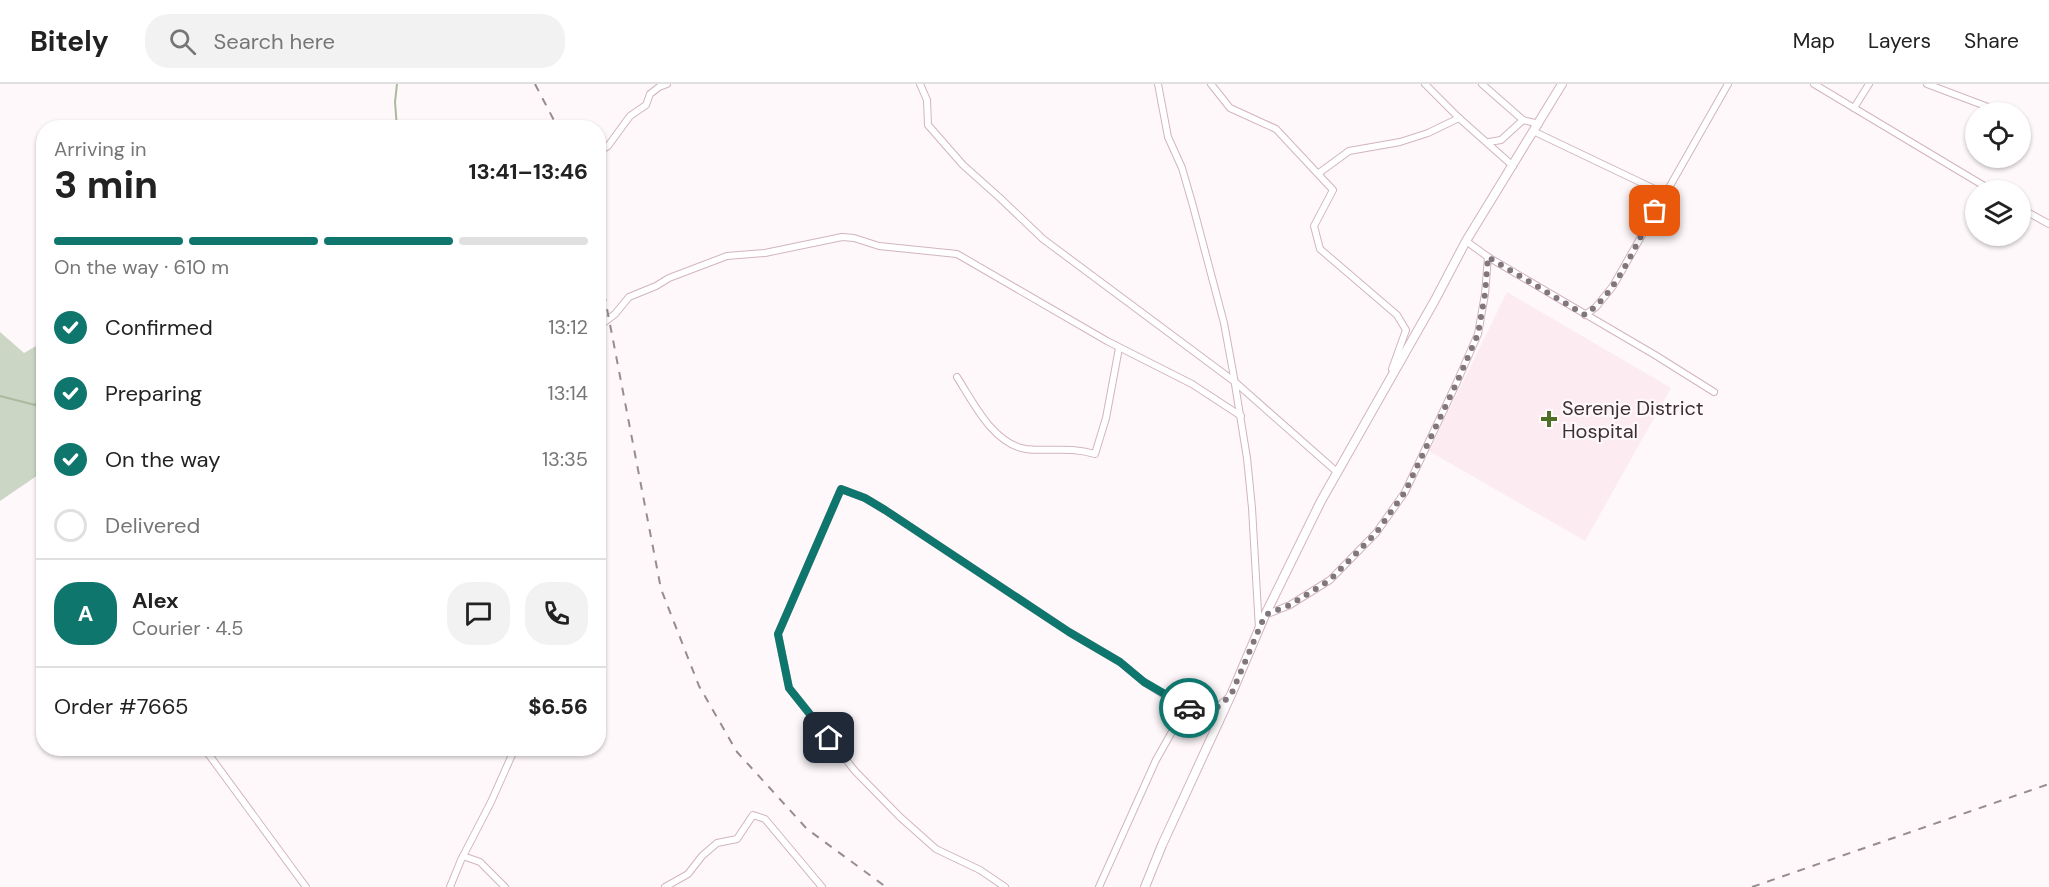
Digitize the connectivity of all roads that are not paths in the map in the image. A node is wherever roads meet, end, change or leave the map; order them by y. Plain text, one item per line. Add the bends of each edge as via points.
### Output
1 (667, 84) edge
2 (920, 84) edge
3 (1158, 84) edge
4 (1211, 84) edge
5 (1425, 84) edge
6 (1483, 84) edge
7 (1562, 84) edge
8 (1728, 84) edge
9 (1814, 84) edge
10 (1869, 84) edge
11 (1927, 84) edge
12 (1975, 102) edge
13 (1854, 108) junction
14 (1459, 118) junction
15 (1523, 120) junction
16 (1537, 128) junction
17 (1489, 142) junction
18 (606, 147) edge
19 (1513, 166) junction
20 (1319, 173) junction
21 (1974, 180) edge
22 (1665, 194) junction
23 (2031, 214) edge
24 (2049, 224) edge
25 (1466, 241) junction
26 (1488, 257) junction
27 (1585, 315) junction
28 (606, 321) edge
29 (1119, 348) junction
30 (957, 376) dead end
31 (1235, 382) junction
32 (1387, 384) junction
33 (1714, 392) dead end
34 (1241, 416) junction
35 (1337, 472) junction
36 (1265, 615) junction
37 (1259, 629) junction
38 (1231, 695) junction
39 (1186, 707) junction
40 (210, 756) edge
41 (511, 756) edge
42 (463, 856) junction
43 (306, 887) edge
44 (450, 887) edge
45 (505, 887) edge
46 (665, 887) edge
47 (822, 887) edge
48 (1005, 887) edge
49 (1099, 887) edge
50 (1145, 887) edge

1 - 18 street via 650,94 646,105 630,116
2 - 31 street via 927,100 928,126 963,165 1042,239
3 - 31 street via 1168,137 1182,168 1224,323
4 - 20 street via 1230,108 1276,129
5 - 14 street
6 - 15 street
7 - 16 main road
8 - 22 street
9 - 13 street
10 - 13 street
11 - 12 street
13 - 21 street
14 - 17 street
14 - 20 street via 1400,142 1349,151
15 - 16 street
15 - 17 street via 1501,140
16 - 19 main road
16 - 22 street
17 - 19 street
19 - 25 main road
20 - 32 street via 1333,190 1314,226 1320,249 1397,315 1406,330
22 - 27 street via 1613,286
23 - 24 street
25 - 26 street
25 - 32 main road
26 - 27 street
26 - 36 street via 1478,334 1405,492 1376,533 1330,580 1290,605
27 - 33 street
28 - 29 street via 629,297 727,256 765,253 842,237 879,246 957,254
29 - 30 street via 1095,454 1068,448 1024,448 1010,442 984,418
29 - 34 street via 1191,384
31 - 34 street
31 - 35 street
32 - 35 main road
34 - 37 street via 1252,508
35 - 36 main road
36 - 37 main road
37 - 38 main road
38 - 39 street via 1212,712 1200,714
38 - 50 main road
39 - 48 street via 885,510 841,489 778,634 789,688 855,771 900,817 936,849
39 - 49 street via 1156,760
40 - 43 street
41 - 42 street
42 - 44 street
42 - 45 street via 480,862
46 - 47 street via 688,874 717,843 737,839 753,815 765,819

